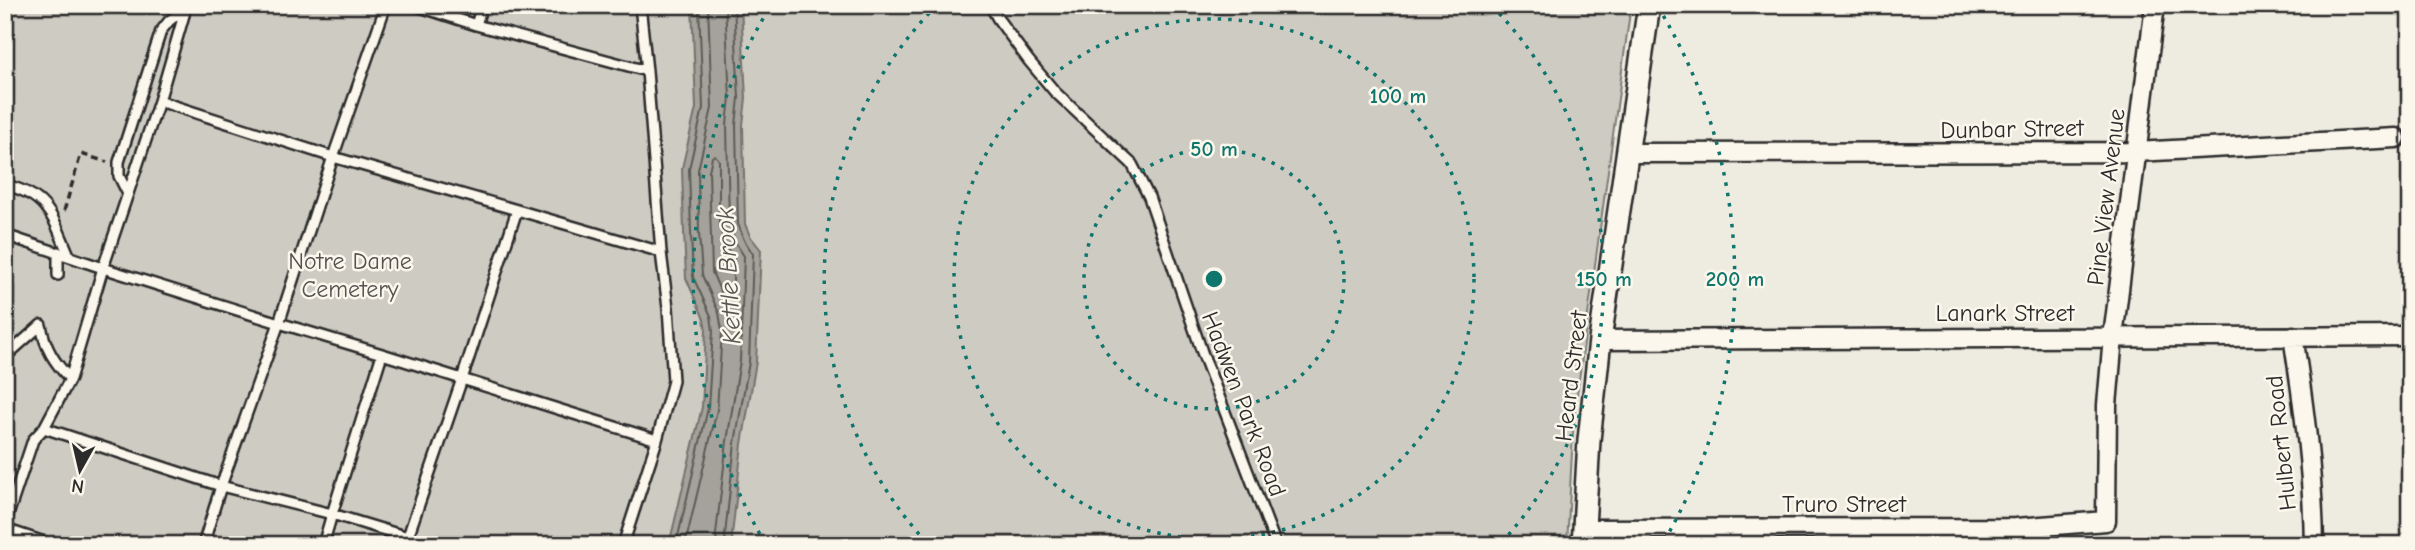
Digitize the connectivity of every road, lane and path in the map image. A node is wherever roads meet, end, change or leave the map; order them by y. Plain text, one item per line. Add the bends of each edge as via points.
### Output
1 (386, 5) edge
2 (414, 5) edge
3 (482, 5) edge
4 (640, 5) edge
5 (990, 5) edge
6 (1649, 5) edge
7 (2155, 5) edge
8 (187, 6) edge
9 (476, 25) junction
10 (647, 71) junction
11 (159, 101) junction
12 (2396, 138) dead end
13 (2136, 152) junction
14 (1627, 153) junction
15 (333, 157) junction
16 (107, 162) dead end
17 (5, 185) edge
18 (128, 194) junction
19 (517, 210) junction
20 (58, 230) junction
21 (5, 235) edge
22 (58, 251) junction
23 (661, 251) junction
24 (69, 255) junction
25 (103, 268) junction
26 (58, 275) dead end
27 (279, 323) junction
28 (2293, 336) junction
29 (2410, 336) edge
30 (2113, 337) junction
31 (1600, 340) junction
32 (382, 354) junction
33 (5, 357) edge
34 (70, 379) junction
35 (461, 379) junction
36 (44, 428) junction
37 (657, 440) junction
38 (221, 486) junction
39 (332, 514) junction
40 (2106, 521) joint
41 (5, 527) edge
42 (1583, 537) edge
43 (407, 541) edge
44 (53, 545) edge
45 (203, 545) edge
46 (323, 545) edge
47 (434, 545) edge
48 (623, 545) edge
49 (1276, 545) edge
50 (2314, 545) edge

1 - 15 lane
2 - 9 lane
3 - 9 lane
4 - 10 lane
5 - 49 lane, Hadwen Park Road via 1055,92 1112,144 1138,175
6 - 14 street, Heard Street
7 - 13 street, Pine View Avenue
8 - 11 lane
8 - 18 lane via 161,32 118,162
9 - 10 lane
10 - 23 lane
11 - 15 lane
11 - 18 lane
12 - 13 street, Dunbar Street
13 - 14 street, Dunbar Street
13 - 30 street, Pine View Avenue
14 - 31 street, Heard Street
15 - 19 lane
15 - 27 lane
16 - 20 path via 81,154
17 - 20 lane via 46,205
18 - 25 lane
19 - 23 lane
19 - 35 lane
20 - 24 lane
21 - 22 lane
22 - 24 lane
22 - 26 lane
23 - 37 lane via 673,381
24 - 25 lane
25 - 27 lane
25 - 34 lane
27 - 32 lane
27 - 38 lane
28 - 29 street, Lanark Street
28 - 30 street, Lanark Street
28 - 50 street, Hulbert Road via 2314,489
30 - 31 street, Lanark Street
30 - 40 street, Pine View Avenue
31 - 42 street, Heard Street
32 - 35 lane
32 - 39 lane
33 - 34 lane via 41,325 44,344
34 - 36 lane
35 - 37 lane
35 - 43 lane
36 - 38 lane
36 - 41 lane via 33,440
37 - 48 lane
38 - 39 lane
38 - 45 lane
39 - 43 lane
39 - 46 lane
40 - 42 street, Truro Street via 2016,528
41 - 44 lane
43 - 47 lane

